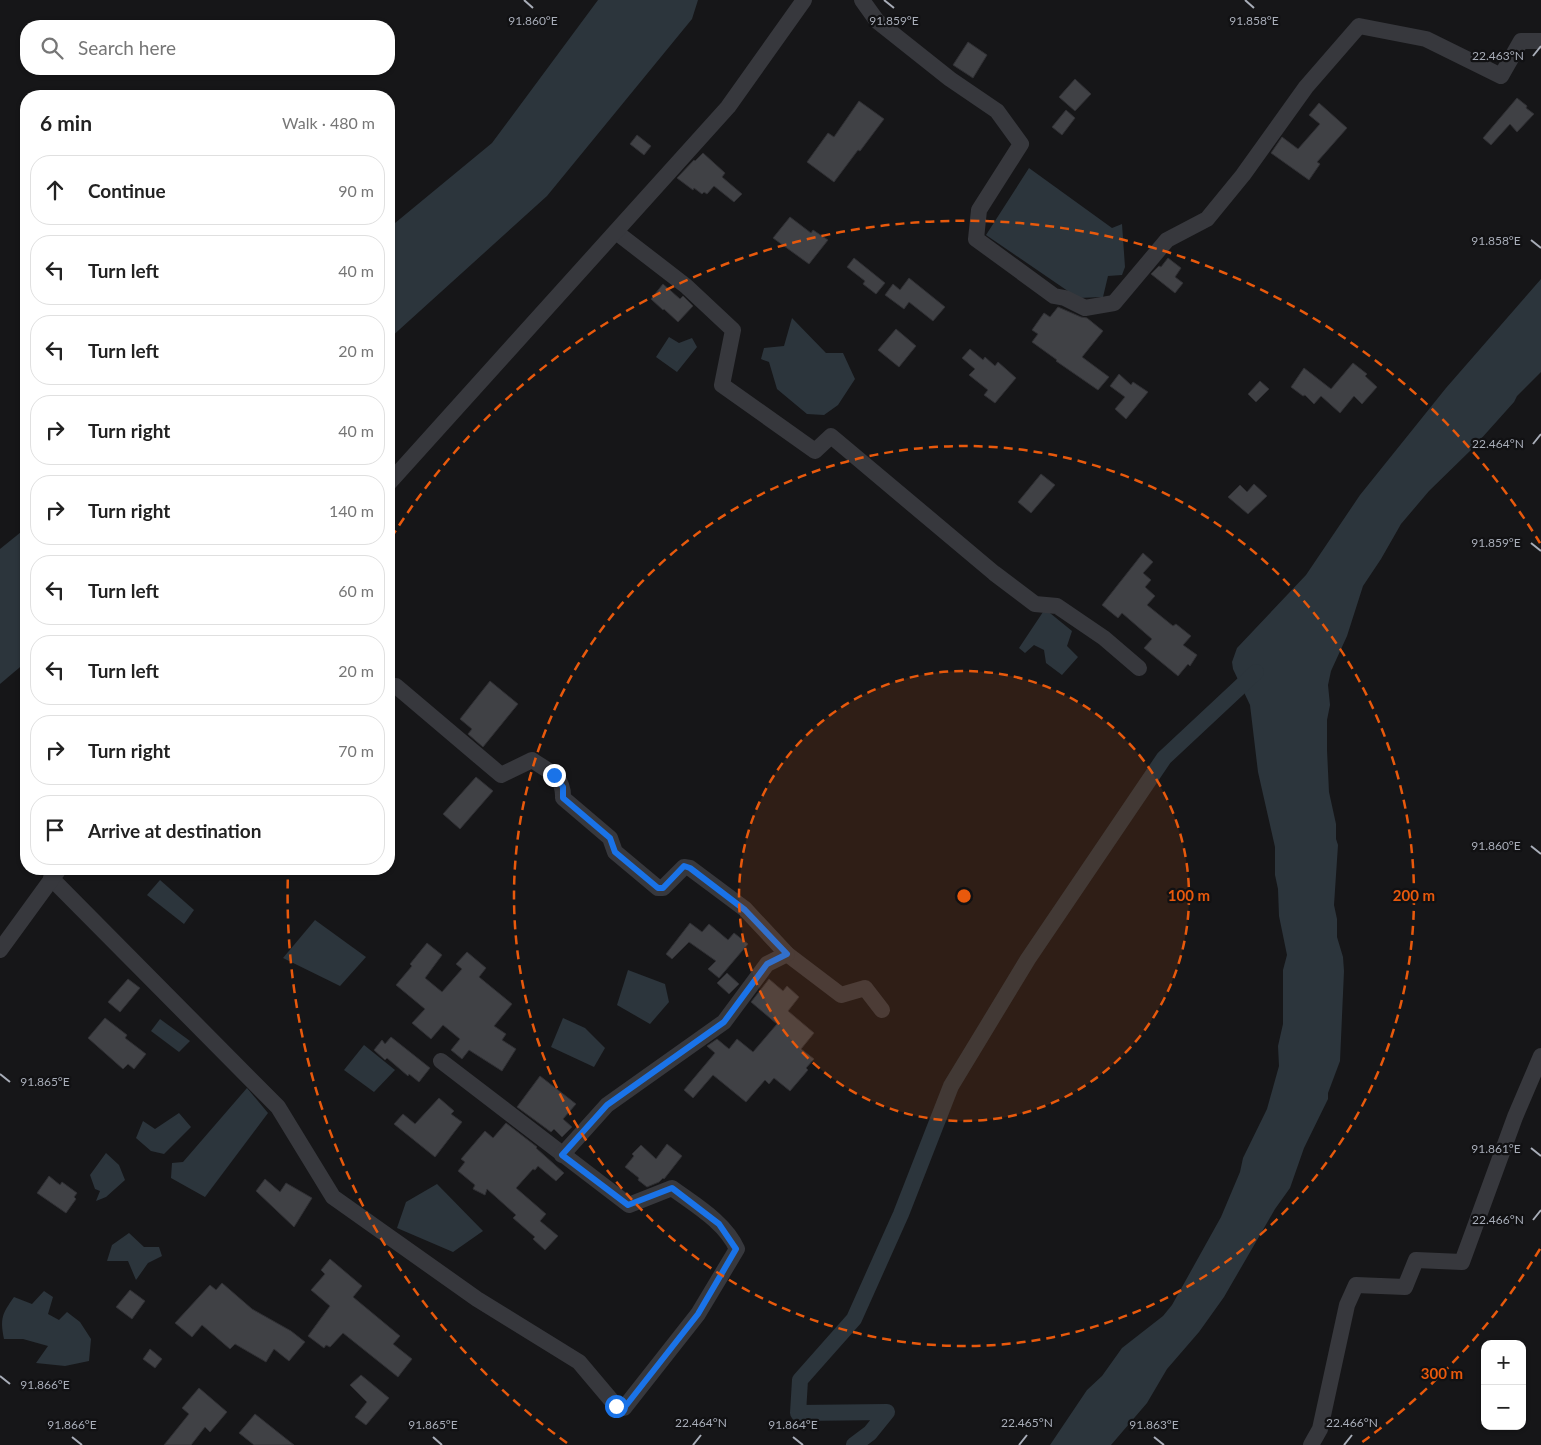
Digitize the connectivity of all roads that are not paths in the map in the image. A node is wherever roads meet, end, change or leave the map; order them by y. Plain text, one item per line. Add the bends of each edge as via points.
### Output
1 (804, 0) edge
2 (862, 0) edge
3 (1541, 41) edge
4 (616, 232) junction
5 (395, 475) edge
6 (1139, 668) dead end
7 (395, 686) edge
8 (54, 875) edge
9 (57, 875) edge
10 (0, 950) edge
11 (787, 954) junction
12 (882, 1010) dead end
13 (1541, 1056) edge
14 (441, 1061) dead end
15 (562, 1155) junction
16 (1311, 1445) edge

1 - 4 street via 728,107
2 - 3 street via 890,31 950,79 997,111 1021,144 979,210 976,239 1054,296 1085,308 1114,303 1167,240 1207,219 1306,87 1360,26 1426,39 1501,76 1521,41
4 - 5 street
4 - 6 street via 686,286 733,330 722,386 815,451 831,436 994,574 1035,604 1057,606 1104,638
7 - 11 street via 501,775 532,760 554,775 563,787 563,798 610,838 615,852 658,888 663,888 684,866 690,868 745,910
8 - 10 street
9 - 15 street via 278,1107 332,1197 477,1299 579,1362 616,1406 624,1408 698,1314 736,1249 719,1224 672,1188 628,1205
11 - 12 street via 841,995 864,988
11 - 15 street via 767,964 724,1022 607,1105
13 - 16 street via 1462,1262 1416,1260 1404,1287 1356,1285 1346,1305 1320,1429
14 - 15 street

